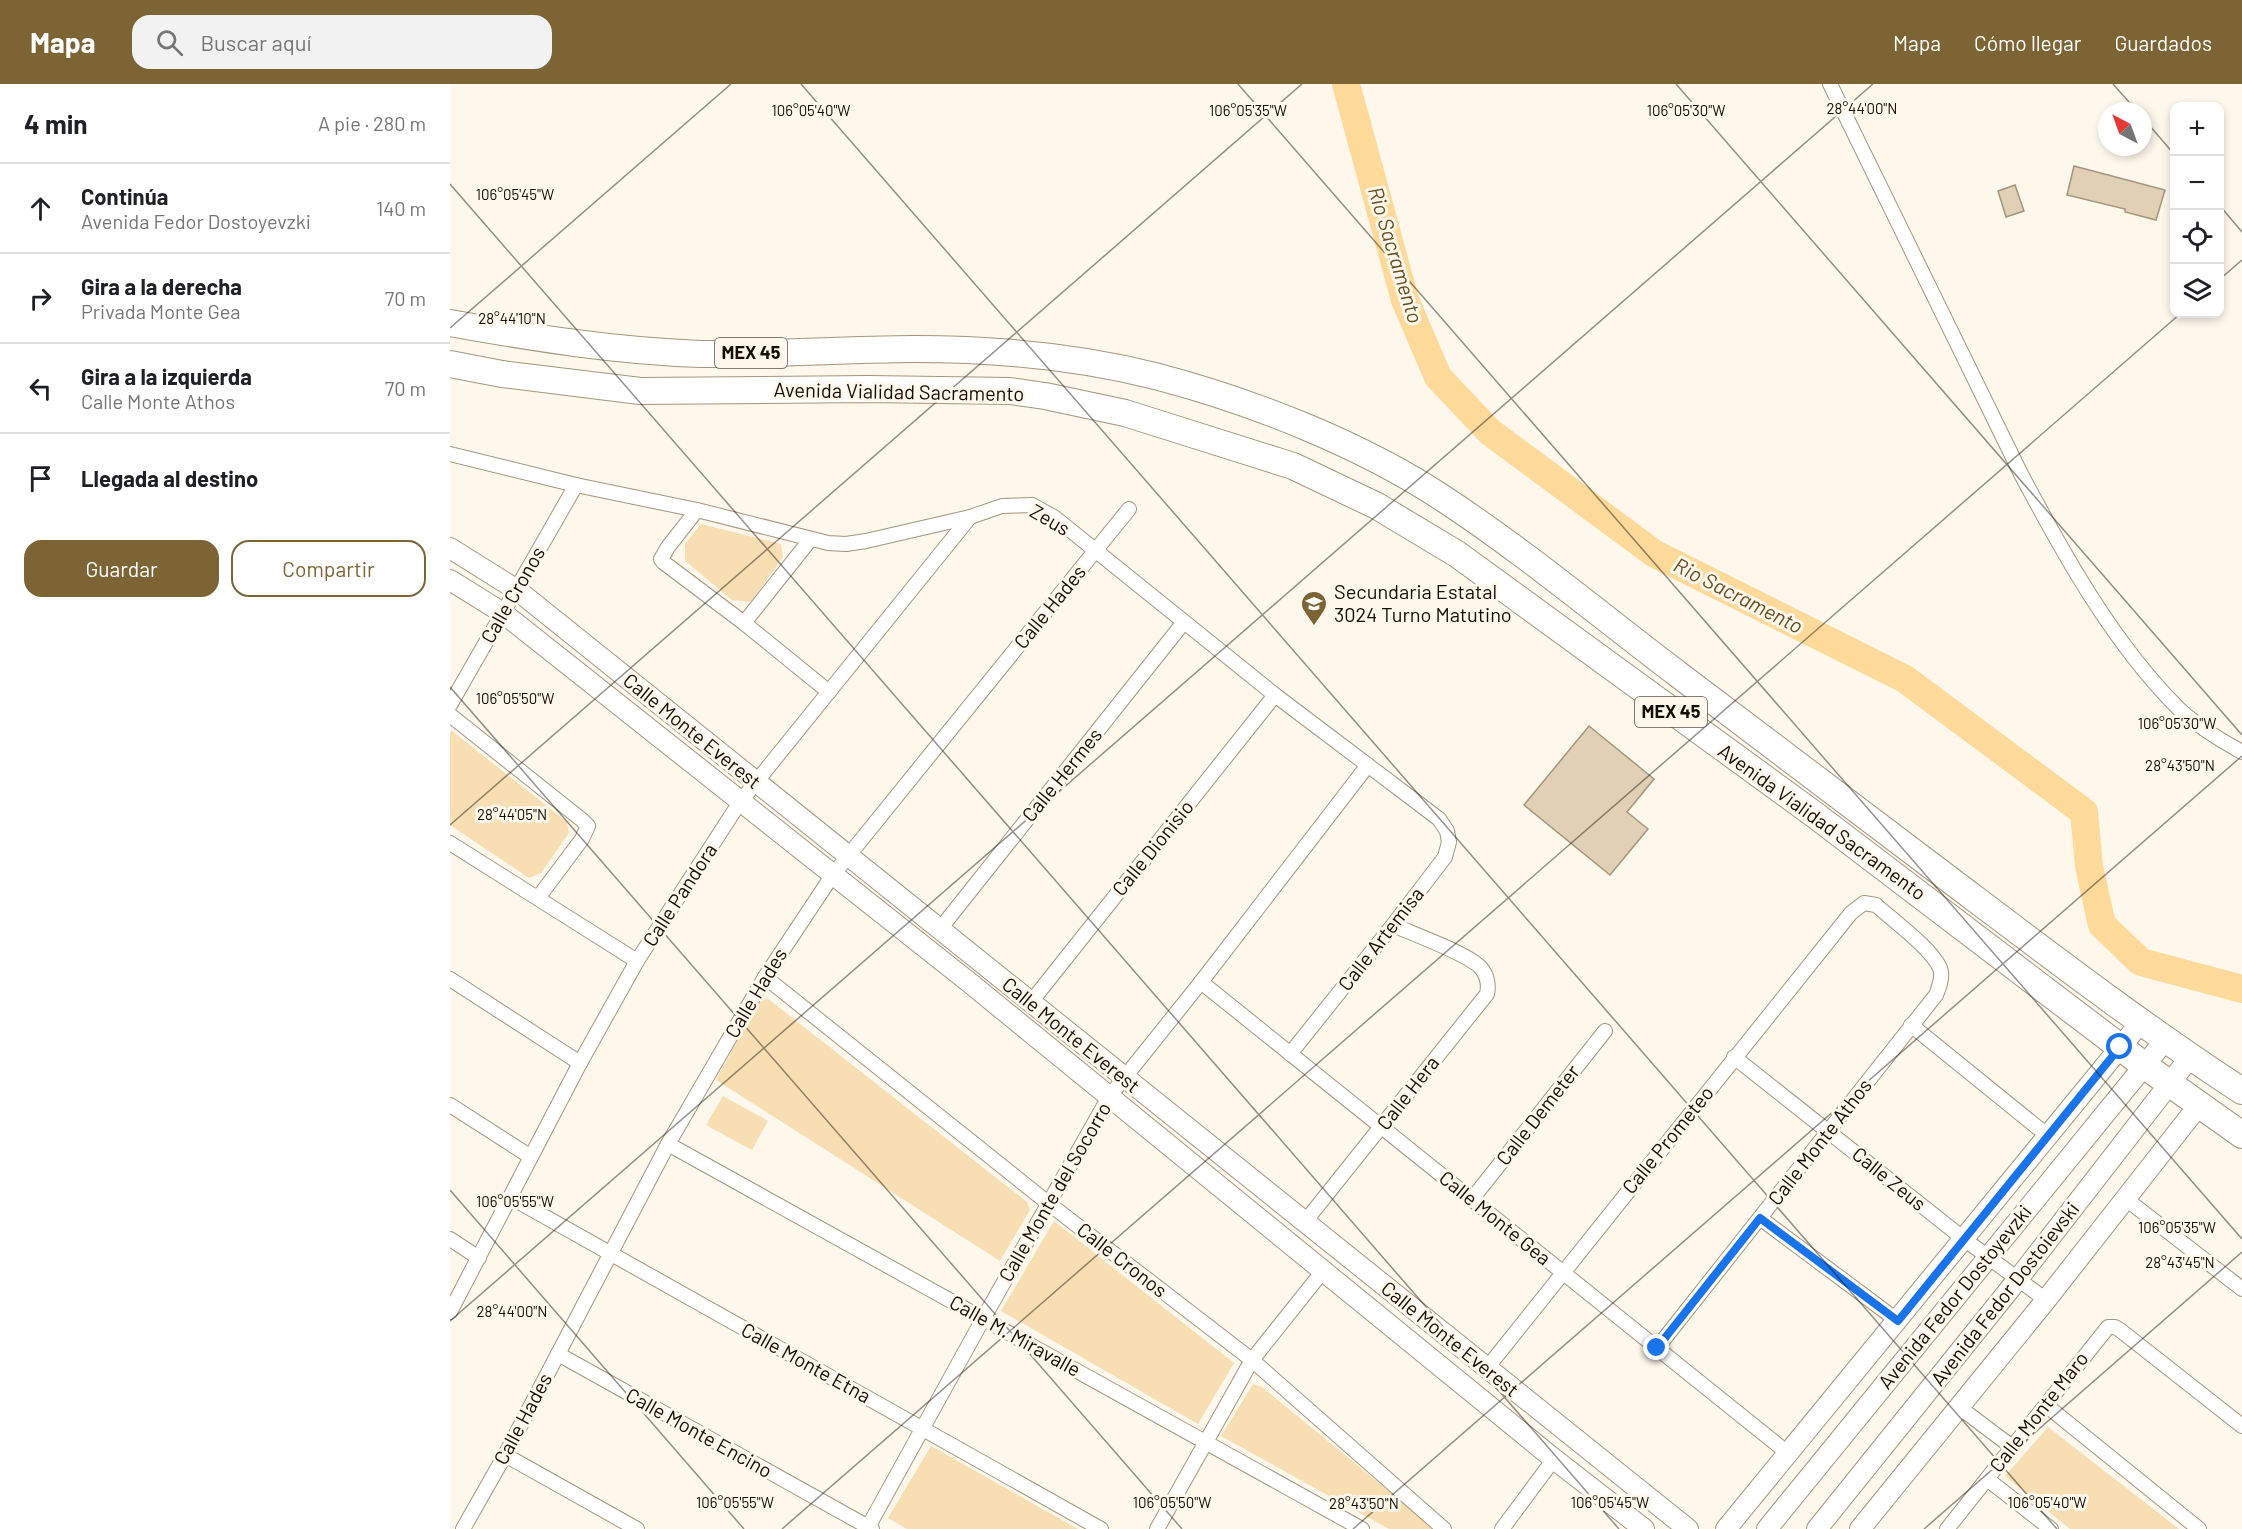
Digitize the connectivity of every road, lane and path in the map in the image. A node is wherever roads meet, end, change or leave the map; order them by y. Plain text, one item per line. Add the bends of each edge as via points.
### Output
1 (1830, 84) edge
2 (450, 323) edge
3 (450, 364) edge
4 (450, 454) edge
5 (576, 485) junction
6 (1129, 509) dead end
7 (697, 510) junction
8 (970, 517) junction
9 (810, 540) junction
10 (450, 548) edge
11 (1096, 551) junction
12 (450, 580) edge
13 (517, 590) junction
14 (503, 613) junction
15 (1184, 622) junction
16 (744, 623) junction
17 (829, 692) junction
18 (1275, 695) junction
19 (450, 705) edge
20 (450, 715) edge
21 (2242, 752) edge
22 (1368, 765) junction
23 (755, 782) junction
24 (740, 802) junction
25 (1439, 819) joint
26 (450, 843) edge
27 (848, 857) junction
28 (832, 876) junction
29 (538, 898) junction
30 (1851, 913) joint
31 (1393, 925) junction
32 (940, 928) junction
33 (637, 961) junction
34 (765, 977) junction
35 (450, 979) edge
36 (1201, 982) junction
37 (1031, 1002) junction
38 (2141, 1022) junction
39 (1911, 1025) junction
40 (1605, 1031) dead end
41 (2166, 1039) junction
42 (2120, 1047) junction
43 (1290, 1053) junction
44 (2191, 1056) junction
45 (1734, 1057) junction
46 (580, 1063) junction
47 (2145, 1066) junction
48 (1123, 1077) junction
49 (2170, 1084) junction
50 (2242, 1090) edge
51 (1109, 1098) junction
52 (450, 1105) edge
53 (2199, 1105) junction
54 (1382, 1127) junction
55 (1829, 1131) junction
56 (2242, 1135) edge
57 (2048, 1136) junction
58 (668, 1144) junction
59 (531, 1157) junction
60 (510, 1197) junction
61 (1472, 1199) junction
62 (2126, 1199) junction
63 (1048, 1203) junction
64 (1760, 1218) junction
65 (1304, 1223) junction
66 (450, 1239) edge
67 (1964, 1239) junction
68 (610, 1253) junction
69 (1988, 1256) junction
70 (478, 1257) junction
71 (1323, 1271) junction
72 (1563, 1272) junction
73 (2018, 1279) junction
74 (2242, 1289) edge
75 (454, 1296) edge
76 (2046, 1300) junction
77 (450, 1312) edge
78 (983, 1318) junction
79 (1898, 1321) junction
80 (1657, 1348) junction
81 (558, 1354) junction
82 (1252, 1360) junction
83 (1487, 1368) junction
84 (2047, 1406) junction
85 (1959, 1407) junction
86 (2242, 1426) edge
87 (923, 1429) junction
88 (1206, 1442) junction
89 (2012, 1447) junction
90 (1790, 1454) junction
91 (505, 1455) junction
92 (1554, 1459) junction
93 (1987, 1479) junction
94 (869, 1528) edge
95 (463, 1529) edge
96 (637, 1529) edge
97 (1101, 1529) edge
98 (1157, 1529) edge
99 (1362, 1529) edge
100 (1444, 1529) edge
101 (1502, 1529) edge
102 (1644, 1529) edge
103 (1688, 1529) edge
104 (1726, 1529) edge
105 (1767, 1529) edge
106 (1817, 1529) edge
107 (1860, 1529) edge
108 (1947, 1529) edge
109 (2052, 1529) edge
110 (2199, 1529) edge

1 - 21 street via 2053,534 2101,611 2142,666 2180,709
2 - 38 highway, Avenida Vialidad Sacramento / MEX 45 via 602,348 650,351 705,354 915,349 1043,356 1104,364 1158,377 1307,428 1443,498
3 - 42 highway, Avenida Vialidad Sacramento / MEX 45 via 640,391 1010,391 1125,413 1293,466 1377,506 1457,554 1815,815
4 - 5 street, Zeus
5 - 7 street, Zeus
5 - 13 street, Calle Cronos
6 - 11 street, Calle Hades
7 - 9 street, Zeus
7 - 16 street via 662,561
8 - 9 street, Zeus via 846,544
8 - 11 street, Zeus via 1002,506 1032,505
8 - 17 street, Calle Pandora
9 - 16 street
10 - 13 street, Calle Monte Everest
11 - 15 street, Zeus
11 - 27 street, Calle Hades
12 - 14 street, Calle Monte Everest
13 - 14 street, Calle Cronos
13 - 23 street, Calle Monte Everest
14 - 19 street, Calle Cronos
14 - 24 street, Calle Monte Everest
15 - 18 street, Zeus
15 - 32 street, Calle Hermes
16 - 17 street
17 - 23 street, Calle Pandora
18 - 22 street, Zeus
18 - 37 street, Calle Dionisio
20 - 29 street via 588,826
22 - 25 street, Zeus
22 - 36 street, Calle Monte del Socorro
23 - 24 street, Calle Pandora
23 - 27 street, Calle Monte Everest
24 - 28 street, Calle Monte Everest
24 - 33 street, Calle Pandora
25 - 31 street, Calle Artemisa via 1449,842 1444,857
26 - 29 street
27 - 28 street, Calle Hades
27 - 32 street, Calle Monte Everest
28 - 34 street, Calle Hades
28 - 51 street, Calle Monte Everest
29 - 33 street
30 - 39 street, Calle Monte Athos via 1864,903 1876,905 1935,957 1941,982 1936,995
30 - 45 street, Calle Prometeo
31 - 43 street, Calle Artemisa
31 - 54 street, Calle Hera via 1472,960 1485,974 1489,988
32 - 37 street, Calle Monte Everest
33 - 46 street, Calle Pandora
34 - 58 street, Calle Hades
34 - 63 street, Calle Cronos
35 - 46 street
36 - 43 street, Calle Monte Gea
36 - 48 street, Calle Monte del Socorro
37 - 48 street, Calle Monte Everest
38 - 41 highway, Avenida Vialidad Sacramento / MEX 45
38 - 42 street
39 - 55 street, Calle Monte Athos
39 - 57 street
40 - 61 street, Calle Demeter
41 - 44 highway, Avenida Vialidad Sacramento / MEX 45
41 - 47 street
42 - 47 highway, Avenida Vialidad Sacramento / MEX 45
42 - 57 street, Avenida Fedor Dostoyevzki
43 - 54 street, Calle Monte Gea
44 - 49 street, Avenida Fedor Dostoievski
44 - 50 highway, Avenida Vialidad Sacramento / MEX 45
45 - 55 street, Calle Zeus
45 - 72 street, Calle Prometeo
46 - 59 street, Calle Pandora
47 - 49 highway, Avenida Vialidad Sacramento / MEX 45
47 - 69 street, Avenida Fedor Dostoyevzki
48 - 51 street, Calle Monte del Socorro
48 - 65 street, Calle Monte Everest
49 - 53 highway, Avenida Vialidad Sacramento / MEX 45
49 - 73 street, Avenida Fedor Dostoievski
51 - 63 street, Calle Monte del Socorro
51 - 71 street, Calle Monte Everest
52 - 59 street
53 - 56 highway, Avenida Vialidad Sacramento / MEX 45
53 - 62 street
54 - 61 street, Calle Monte Gea
54 - 65 street, Calle Hera
55 - 64 street, Calle Monte Athos
55 - 67 street, Calle Zeus
57 - 67 street, Avenida Fedor Dostoyevzki
58 - 68 street, Calle Hades
58 - 78 street, Calle M. Miravalle
59 - 60 street, Calle Pandora
60 - 68 street, Calle Monte Etna
60 - 70 street, Calle Pandora
61 - 72 street, Calle Monte Gea
62 - 74 street
62 - 76 street
63 - 78 street, Calle Monte del Socorro
63 - 82 street, Calle Cronos
64 - 79 street
64 - 80 street, Calle Monte Athos
65 - 83 street, Calle Monte Everest
66 - 70 street
67 - 69 street, Calle Zeus
67 - 79 street, Avenida Fedor Dostoyevzki
68 - 81 street, Calle Hades
68 - 87 street, Calle Monte Etna
69 - 73 street, Calle Zeus
69 - 105 street, Avenida Fedor Dostoyevzki
70 - 75 street, Calle Pandora
71 - 82 street
71 - 92 street, Calle Monte Everest
72 - 80 street, Calle Monte Gea
72 - 83 street, Calle Prometeo
73 - 76 street, Calle Zeus
73 - 106 street, Avenida Fedor Dostoievski
75 - 77 street, Calle Pandora
76 - 85 street
78 - 87 street, Calle Monte del Socorro
78 - 88 street, Calle M. Miravalle
79 - 90 street, Avenida Fedor Dostoyevzki
80 - 90 street, Calle Monte Gea
81 - 91 street, Calle Hades
81 - 94 street, Calle Monte Encino
82 - 88 street
82 - 100 street, Calle Cronos
83 - 103 street, Calle Monte Everest
84 - 86 street, Calle Monte Maro via 2111,1326
84 - 89 street, Calle Monte Maro
84 - 110 street
85 - 89 street
85 - 107 street
87 - 94 street, Calle Monte del Socorro
87 - 97 street, Calle Monte Etna
88 - 98 street
88 - 99 street, Calle M. Miravalle
89 - 93 street, Calle Monte Maro
90 - 104 street, Avenida Fedor Dostoyevzki
91 - 95 street, Calle Hades
91 - 96 street
92 - 101 street
92 - 102 street, Calle Monte Everest
93 - 108 street, Calle Monte Maro
93 - 109 street

